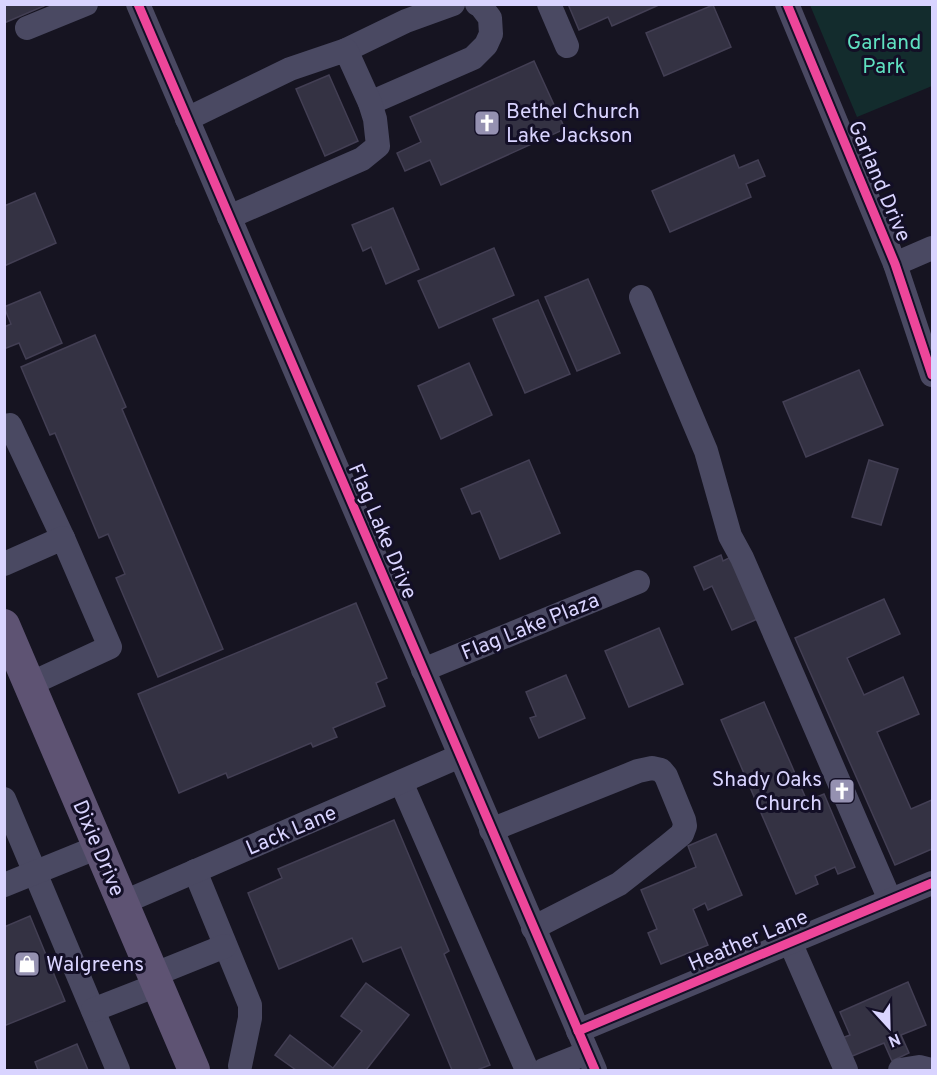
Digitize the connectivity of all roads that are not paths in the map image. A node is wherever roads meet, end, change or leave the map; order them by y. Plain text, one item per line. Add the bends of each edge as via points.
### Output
1 (86, 4) edge
2 (138, 4) edge
3 (453, 4) edge
4 (477, 4) edge
5 (549, 4) edge
6 (787, 4) edge
7 (27, 28) dead end
8 (567, 46) dead end
9 (346, 50) junction
10 (370, 104) junction
11 (187, 119) junction
12 (229, 217) junction
13 (933, 248) edge
14 (894, 264) junction
15 (641, 297) dead end
16 (933, 375) edge
17 (4, 427) edge
18 (63, 538) junction
19 (4, 564) edge
20 (638, 582) dead end
21 (8, 643) edge
22 (423, 670) junction
23 (30, 684) junction
24 (460, 756) junction
25 (401, 782) junction
26 (4, 799) edge
27 (491, 830) junction
28 (98, 846) junction
29 (195, 871) junction
30 (35, 872) junction
31 (933, 883) edge
32 (4, 885) edge
33 (890, 900) junction
34 (122, 903) junction
35 (533, 928) junction
36 (790, 942) junction
37 (225, 946) junction
38 (155, 980) junction
39 (93, 1010) junction
40 (587, 1052) edge
41 (236, 1069) edge
42 (118, 1071) edge
43 (194, 1071) edge
44 (526, 1071) edge
45 (544, 1071) edge
46 (846, 1071) edge
47 (900, 1071) edge
48 (931, 1071) edge

1 - 7 street
2 - 11 street, Flag Lake Drive
3 - 9 street
4 - 10 street via 490,18 491,34 473,58
5 - 8 street
6 - 14 street, Garland Drive
9 - 10 street
9 - 11 street via 290,69
10 - 12 street via 378,146 362,159
11 - 12 street, Flag Lake Drive
12 - 22 street, Flag Lake Drive
13 - 14 street
14 - 16 street, Garland Drive
15 - 33 street via 706,450 730,536
17 - 18 street via 10,425
18 - 19 street
18 - 23 street via 110,647
20 - 22 street, Flag Lake Plaza
21 - 23 main road, Dixie Drive
22 - 24 street, Flag Lake Drive
23 - 28 main road, Dixie Drive
24 - 25 street, Lack Lane
24 - 27 street, Flag Lake Drive
25 - 29 street, Lack Lane
25 - 44 street
26 - 30 street
27 - 35 street, Flag Lake Drive
27 - 35 street via 638,771 652,768 666,776 684,820 682,834 619,884
28 - 30 street
28 - 34 main road, Dixie Drive
29 - 34 street, Lack Lane
29 - 37 street
30 - 32 street
30 - 39 street
31 - 33 street, Heather Lane
33 - 36 street, Heather Lane
34 - 38 main road, Dixie Drive
35 - 40 street, Flag Lake Drive
36 - 40 street, Heather Lane
36 - 46 street
37 - 38 street
37 - 41 street via 250,1005
38 - 39 street
38 - 43 main road, Dixie Drive
39 - 42 street
40 - 45 street, Heather Lane
47 - 48 street via 919,1067

